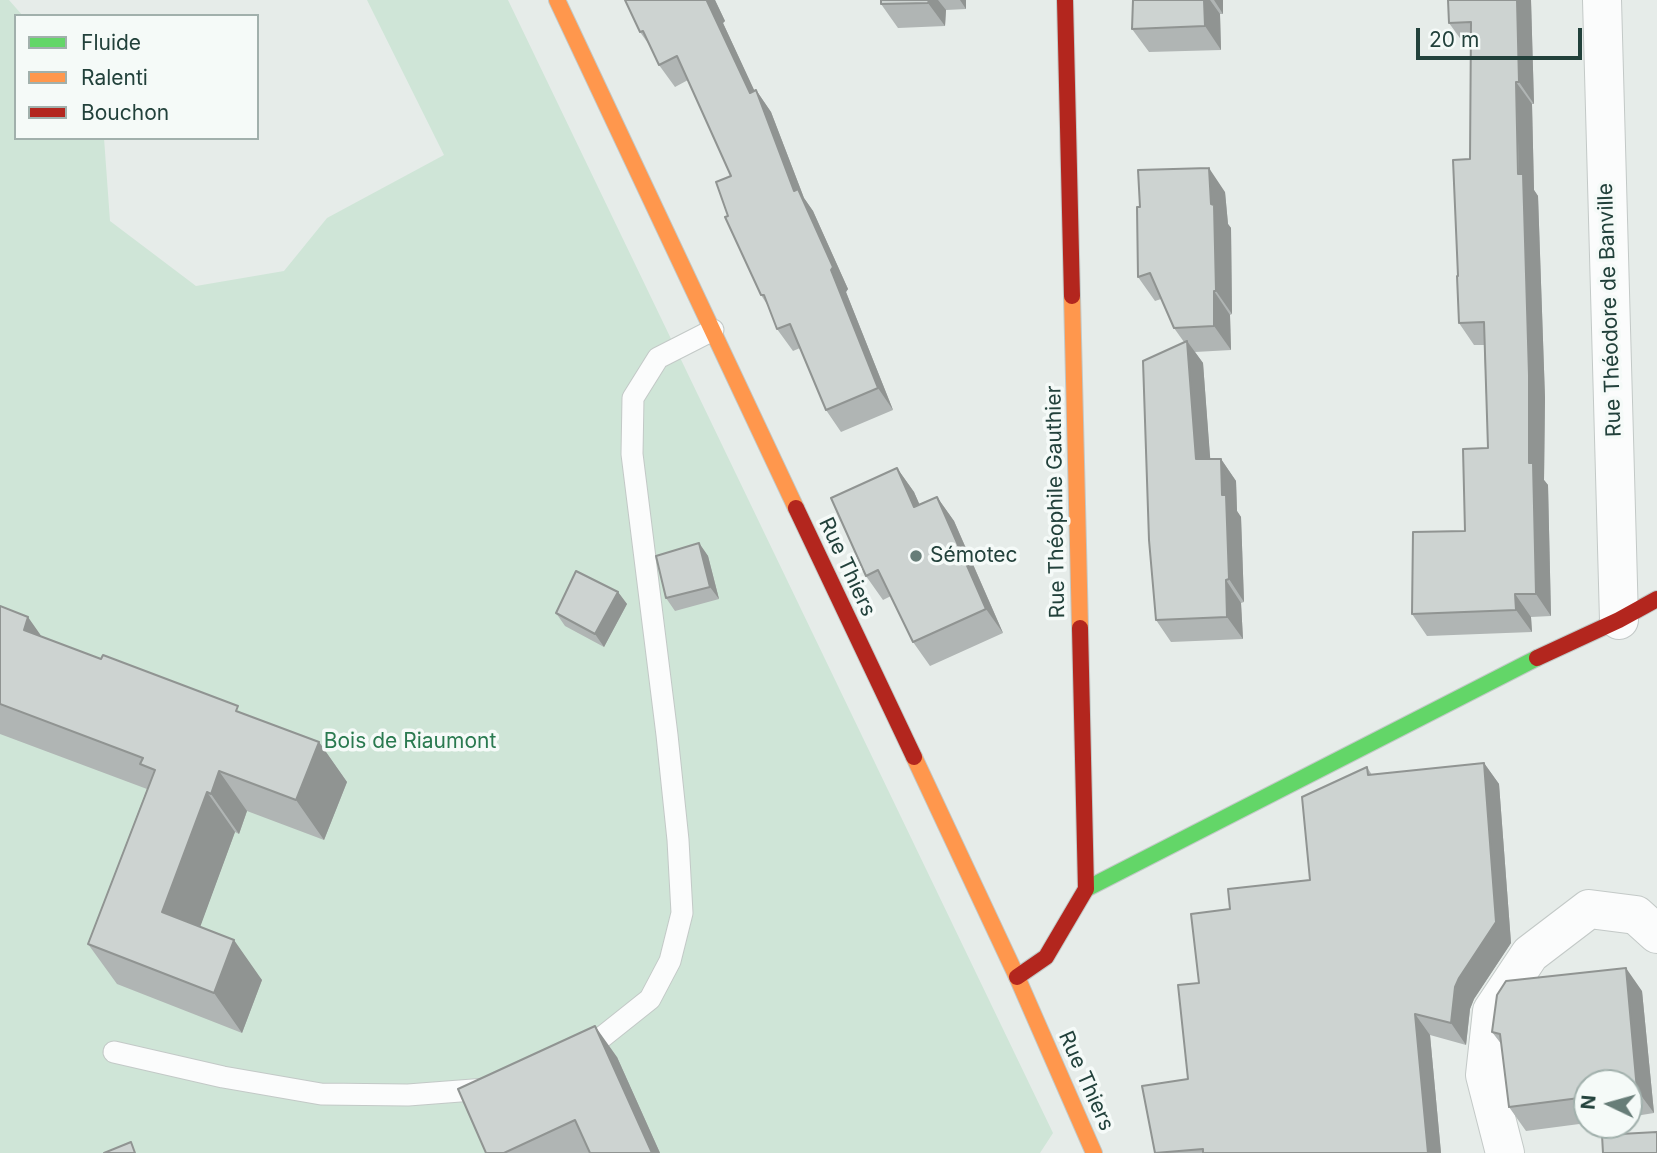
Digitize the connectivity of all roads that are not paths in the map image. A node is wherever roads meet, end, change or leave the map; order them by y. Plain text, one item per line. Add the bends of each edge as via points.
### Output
1 (557, 0) edge
2 (1065, 0) edge
3 (1602, 0) edge
4 (712, 330) junction
5 (1657, 599) edge
6 (1619, 620) junction
7 (1086, 889) junction
8 (1657, 934) edge
9 (1017, 977) junction
10 (114, 1052) dead end
11 (566, 1058) edge
12 (503, 1088) edge
13 (1094, 1153) edge
14 (1504, 1153) edge

1 - 4 street, Rue Thiers
2 - 7 street, Rue Théophile Gauthier
3 - 6 street, Rue Théodore de Banville
4 - 9 street, Rue Thiers
4 - 11 lane via 658,358 633,398 632,454 667,735 682,913 670,961 650,999 591,1046
5 - 6 street
6 - 7 street
7 - 9 street via 1046,957
8 - 14 street via 1636,915 1589,909 1530,954 1492,1011 1485,1075
9 - 13 street, Rue Thiers
10 - 12 lane via 321,1094 408,1095

